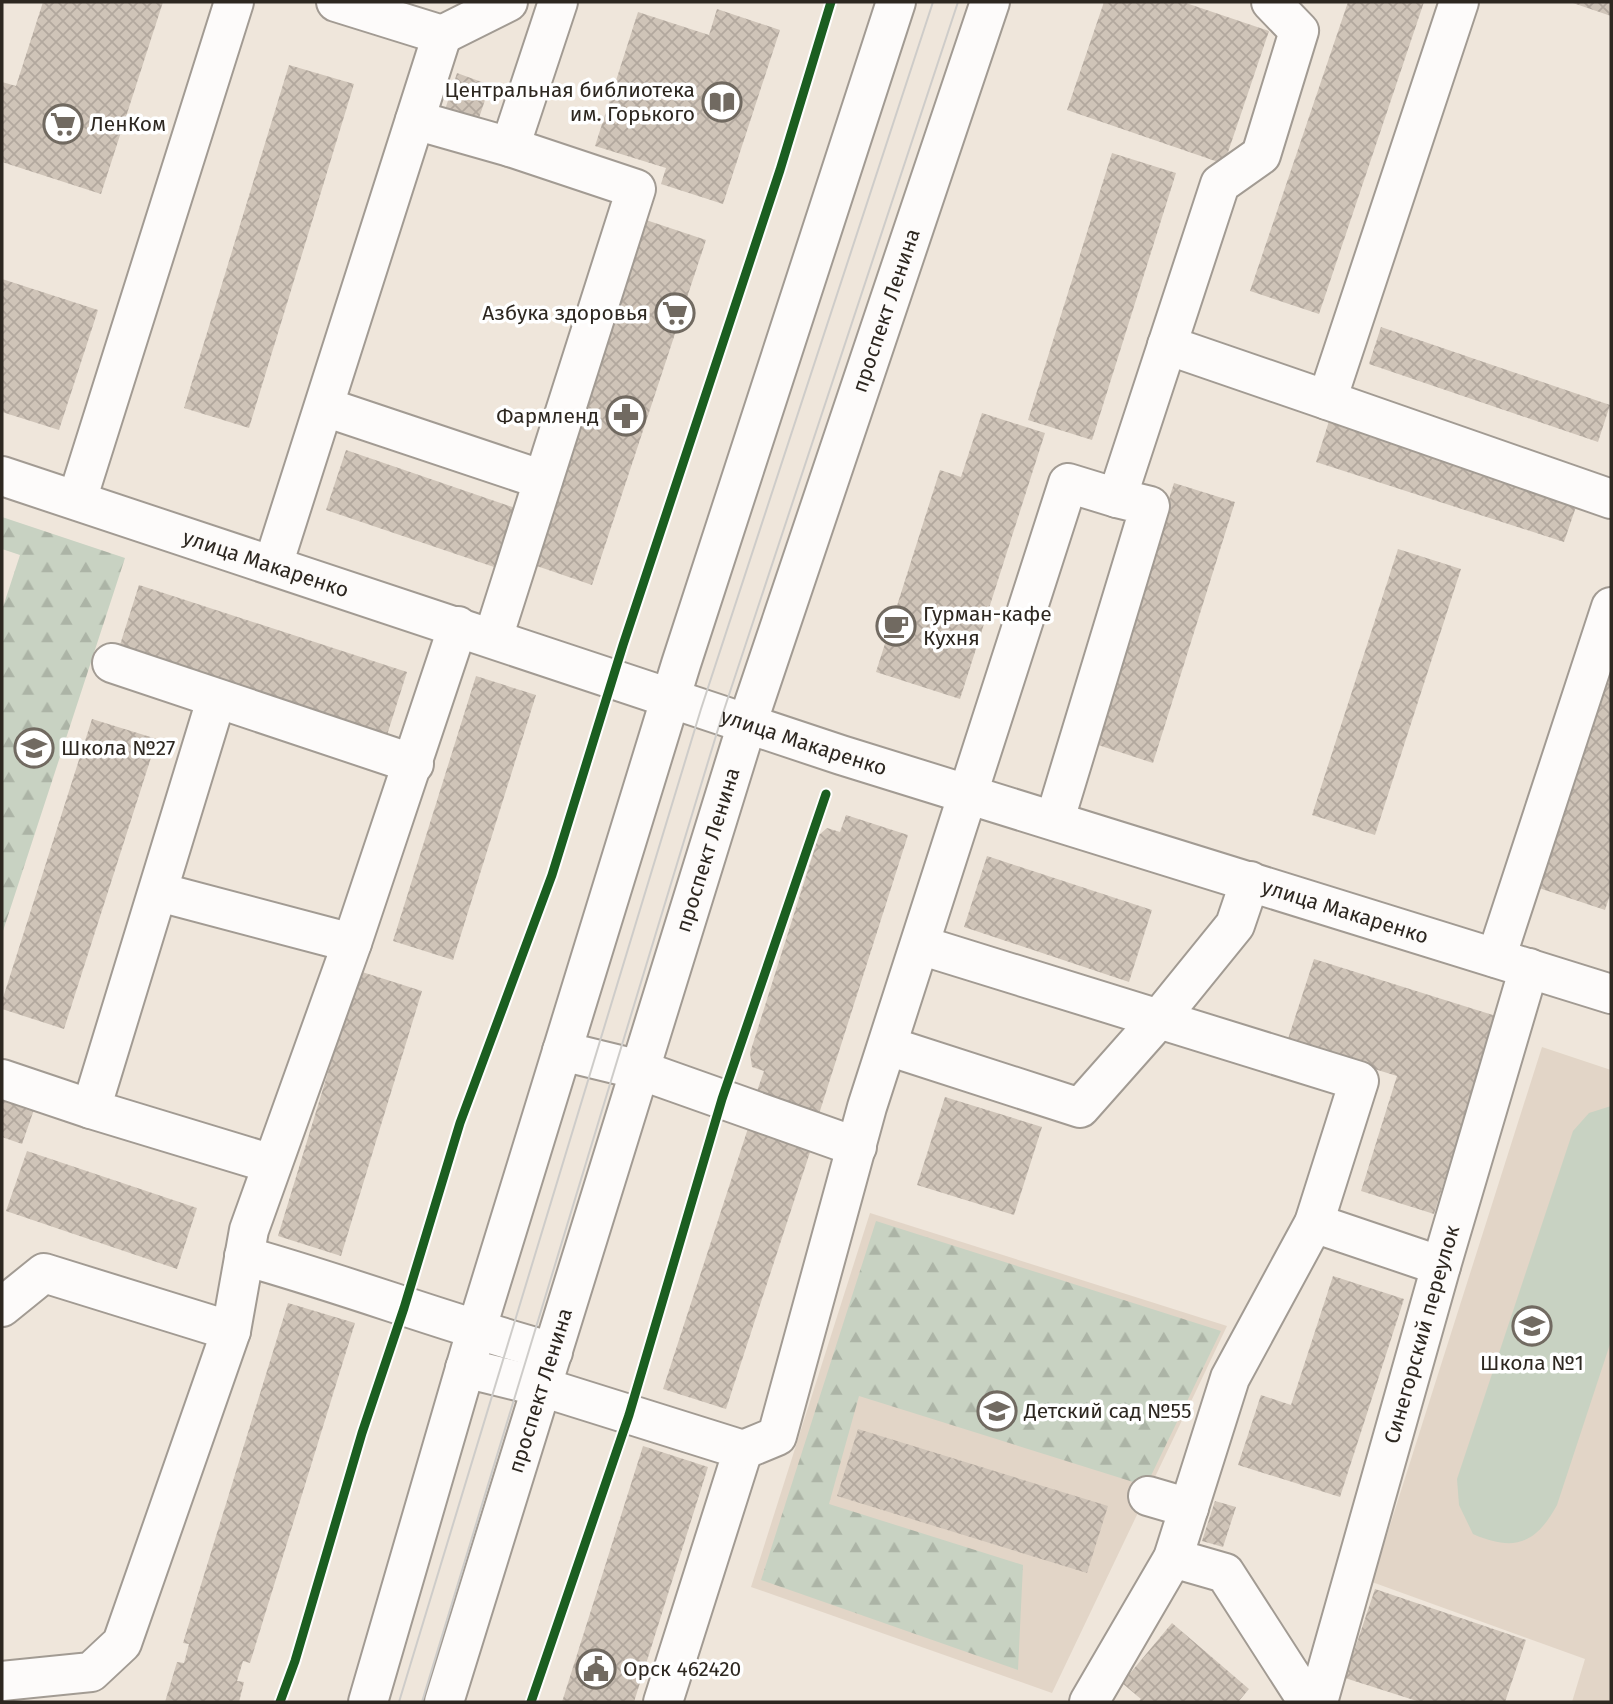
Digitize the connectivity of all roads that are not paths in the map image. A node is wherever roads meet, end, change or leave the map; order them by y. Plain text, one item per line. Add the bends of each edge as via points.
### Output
1 (234, 2) edge
2 (336, 2) edge
3 (508, 2) edge
4 (558, 2) edge
5 (896, 2) edge
6 (990, 2) edge
7 (1271, 2) edge
8 (1459, 2) edge
9 (442, 35) junction
10 (415, 120) junction
11 (510, 147) junction
12 (1167, 345) junction
13 (1327, 400) junction
14 (325, 407) junction
15 (2, 476) edge
16 (543, 480) junction
17 (1117, 498) junction
18 (1611, 499) edge
19 (77, 500) junction
20 (273, 565) junction
21 (1611, 607) edge
22 (476, 632) junction
23 (112, 663) dead end
24 (671, 698) junction
25 (216, 700) junction
26 (747, 724) junction
27 (414, 764) junction
28 (969, 793) junction
29 (1055, 819) junction
30 (1250, 881) junction
31 (159, 892) junction
32 (352, 943) junction
33 (920, 945) junction
34 (1513, 963) junction
35 (1611, 994) edge
36 (1158, 1020) junction
37 (888, 1046) junction
38 (562, 1051) junction
39 (640, 1070) junction
40 (2, 1079) edge
41 (91, 1110) junction
42 (857, 1147) junction
43 (272, 1164) junction
44 (1314, 1223) junction
45 (244, 1256) junction
46 (1441, 1266) junction
47 (2, 1307) edge
48 (231, 1331) junction
49 (475, 1331) junction
50 (465, 1367) junction
51 (548, 1369) junction
52 (743, 1450) junction
53 (1148, 1496) dead end
54 (1189, 1508) junction
55 (1173, 1558) junction
56 (2, 1681) edge
57 (92, 1687) edge
58 (368, 1702) edge
59 (444, 1702) edge
60 (663, 1702) edge
61 (1089, 1702) edge
62 (1308, 1702) edge
63 (1318, 1702) edge

1 - 19 main road
2 - 9 main road
3 - 9 main road
4 - 11 main road
5 - 24 main road
6 - 26 main road, проспект Ленина
7 - 12 main road via 1299,31 1261,155 1220,184
8 - 13 main road
9 - 10 main road
10 - 11 main road
10 - 14 main road
11 - 16 main road via 636,189
12 - 13 main road
12 - 17 main road
13 - 18 main road
14 - 16 main road
14 - 20 main road
15 - 19 main road, улица Макаренко
16 - 22 main road
17 - 28 main road via 1068,483
17 - 29 main road via 1150,506
19 - 20 main road, улица Макаренко
20 - 22 main road, улица Макаренко
21 - 34 main road, Синегорский переулок
22 - 24 main road, улица Макаренко
22 - 27 main road
23 - 25 main road
24 - 26 main road, улица Макаренко
24 - 38 main road
25 - 27 main road
25 - 31 main road
26 - 28 main road, улица Макаренко
26 - 39 main road, проспект Ленина
27 - 32 main road
28 - 29 main road, улица Макаренко
28 - 33 main road
29 - 30 main road, улица Макаренко
30 - 34 main road, улица Макаренко
30 - 36 main road via 1236,925
31 - 32 main road
31 - 41 main road
32 - 43 main road
33 - 36 main road
33 - 37 main road
34 - 35 main road, улица Макаренко
34 - 46 main road, Синегорский переулок
36 - 37 main road via 1080,1108
36 - 44 main road via 1359,1082
37 - 42 main road
38 - 39 main road
38 - 49 main road
39 - 42 main road
39 - 51 main road, проспект Ленина
40 - 41 main road
41 - 43 main road
42 - 52 main road via 777,1436
43 - 45 main road
44 - 46 main road
44 - 54 main road via 1230,1378
45 - 48 main road
45 - 49 main road
46 - 63 main road, Синегорский переулок
47 - 48 main road via 44,1273
48 - 57 main road via 122,1643
49 - 50 main road
49 - 51 main road
50 - 51 main road
50 - 58 main road
51 - 52 main road
51 - 59 main road, проспект Ленина
52 - 60 main road
53 - 54 main road
54 - 55 main road
55 - 61 main road
55 - 62 main road via 1225,1573
56 - 57 main road

